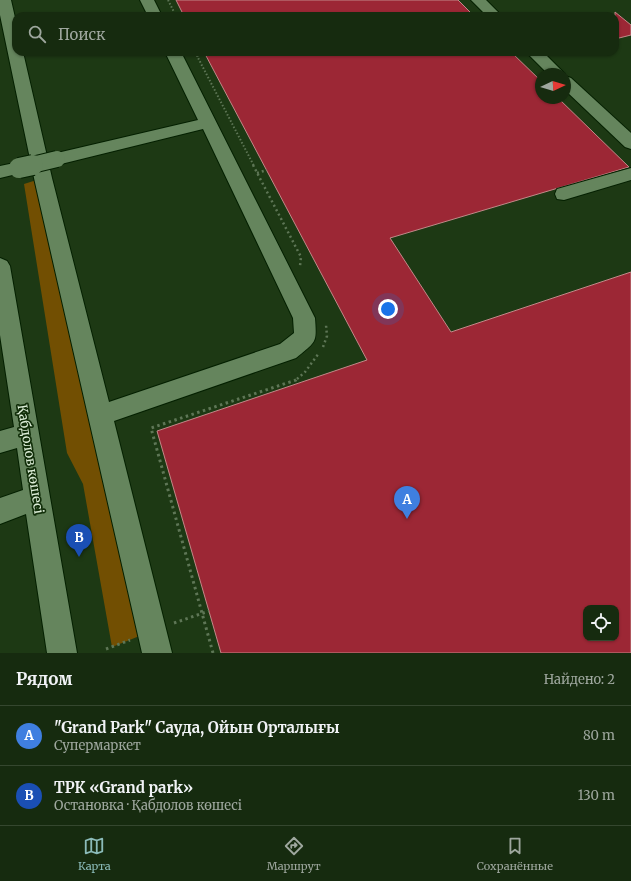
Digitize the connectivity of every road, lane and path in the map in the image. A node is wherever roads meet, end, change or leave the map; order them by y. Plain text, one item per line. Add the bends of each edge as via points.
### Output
1 (4, 0) edge
2 (147, 0) edge
3 (168, 0) edge
4 (478, 0) edge
5 (153, 12) edge
6 (174, 12) edge
7 (491, 12) edge
8 (12, 36) edge
9 (17, 56) edge
10 (175, 56) edge
11 (538, 56) edge
12 (551, 68) edge
13 (571, 87) edge
14 (208, 123) junction
15 (631, 143) edge
16 (266, 170) dead end
17 (0, 172) edge
18 (257, 172) dead end
19 (631, 174) edge
20 (564, 194) dead end
21 (0, 270) edge
22 (6, 342) edge
23 (100, 415) junction
24 (27, 434) junction
25 (0, 442) edge
26 (37, 498) junction
27 (0, 511) edge
28 (209, 611) dead end
29 (155, 642) edge
30 (62, 653) edge

1 - 8 street
2 - 5 street
3 - 6 path
4 - 7 street
9 - 23 street
10 - 14 street
11 - 12 street
13 - 15 street
14 - 17 street, bridge
14 - 23 street via 304,318 305,337 288,351
16 - 18 path
19 - 20 street
21 - 22 street, Қабдолов көшесі
22 - 24 street, Қабдолов көшесі
23 - 29 street
24 - 25 street
24 - 26 street, Қабдолов көшесі
26 - 27 street
26 - 30 street, Қабдолов көшесі
28 - 29 path

